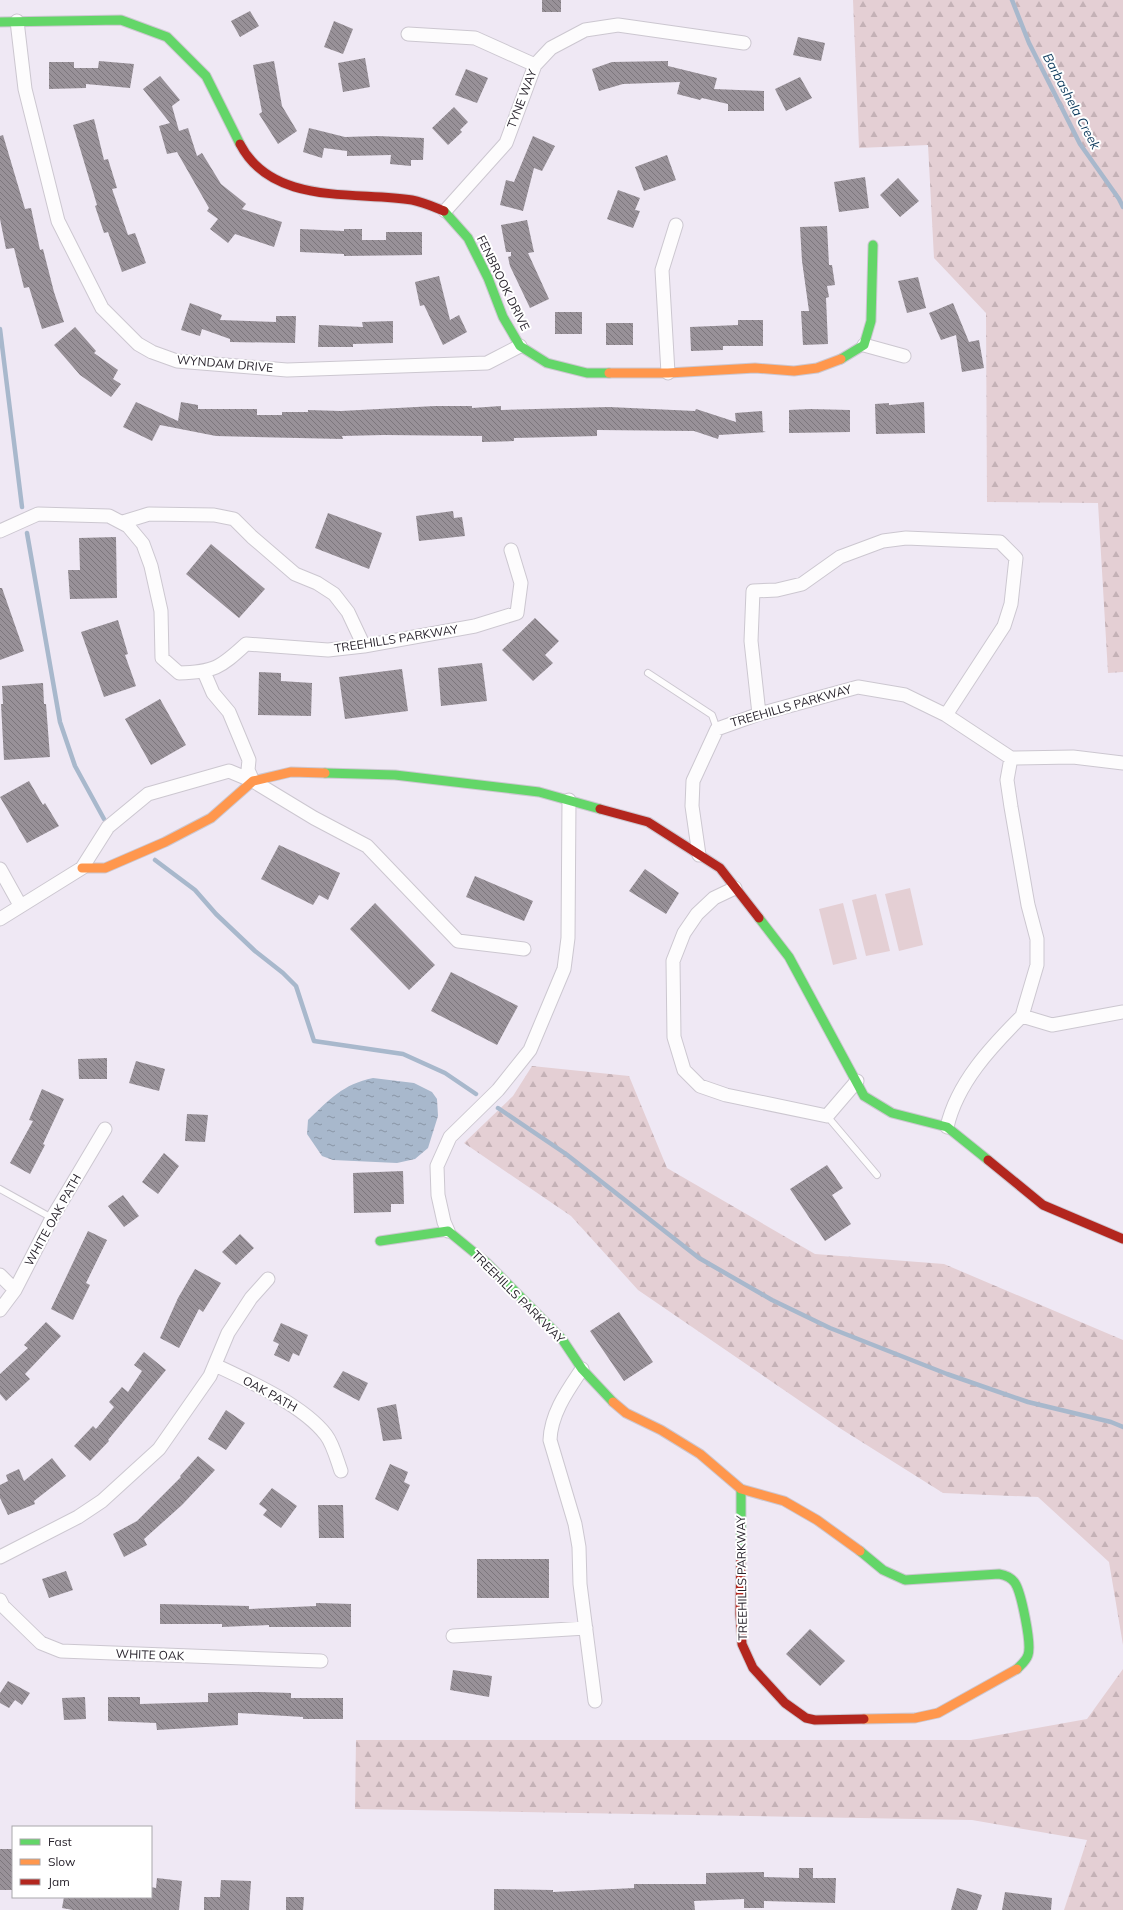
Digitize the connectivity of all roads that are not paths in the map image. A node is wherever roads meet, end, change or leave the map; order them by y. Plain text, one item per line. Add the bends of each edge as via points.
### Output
1 (17, 21) junction
2 (0, 22) edge
3 (408, 34) dead end
4 (744, 43) dead end
5 (535, 65) junction
6 (445, 211) junction
7 (676, 225) dead end
8 (873, 245) dead end
9 (520, 346) junction
10 (864, 346) junction
11 (904, 356) dead end
12 (668, 373) junction
13 (123, 522) junction
14 (0, 531) edge
15 (511, 550) dead end
16 (364, 646) junction
17 (204, 672) junction
18 (648, 673) dead end
19 (758, 714) junction
20 (946, 715) junction
21 (717, 729) junction
22 (1011, 758) junction
23 (1123, 763) edge
24 (253, 781) junction
25 (569, 800) junction
26 (699, 855) junction
27 (82, 868) junction
28 (0, 869) edge
29 (735, 888) junction
30 (20, 905) junction
31 (0, 919) edge
32 (524, 949) dead end
33 (1122, 1010) edge
34 (1022, 1016) junction
35 (857, 1081) junction
36 (827, 1116) junction
37 (947, 1127) junction
38 (104, 1129) dead end
39 (877, 1175) dead end
40 (0, 1188) edge
41 (52, 1218) junction
42 (448, 1231) junction
43 (1123, 1238) edge
44 (380, 1241) dead end
45 (0, 1275) edge
46 (268, 1279) dead end
47 (16, 1290) junction
48 (0, 1310) edge
49 (215, 1365) junction
50 (582, 1369) junction
51 (341, 1472) dead end
52 (741, 1489) junction
53 (0, 1557) edge
54 (0, 1600) edge
55 (586, 1628) junction
56 (453, 1636) dead end
57 (321, 1661) dead end
58 (596, 1701) dead end

1 - 2 street
1 - 6 street via 121,20 167,37 206,76 246,155 272,177 317,193 413,200
1 - 9 street, WYNDAM DRIVE via 25,88 58,221 102,308 138,344 177,361 287,370 487,363
3 - 5 street via 475,38
4 - 5 street, TYNE WAY via 618,25 585,30 551,48
5 - 6 street, TYNE WAY via 506,144
6 - 9 street, FENBROOK DRIVE via 468,238 488,278 503,317
7 - 12 street via 662,270
8 - 10 street via 871,321
9 - 12 street, FENBROOK DRIVE via 546,363 587,373
10 - 11 street
10 - 12 street, FENBROOK DRIVE via 838,361 817,368 794,371 755,368
13 - 14 street, TREEHILLS PARKWAY via 109,516 38,514
13 - 16 street via 149,514 214,515 234,519 295,574 334,594 348,612
13 - 17 street, TREEHILLS PARKWAY via 143,544 151,566 161,612 162,658 179,673
15 - 16 street, TREEHILLS PARKWAY via 521,583 517,612 475,626
16 - 17 street, TREEHILLS PARKWAY via 328,650 246,644 225,663
17 - 24 street via 213,693 229,712 249,760 248,770
18 - 21 lane via 712,715
19 - 20 street, TREEHILLS PARKWAY via 858,687 905,695
19 - 20 street via 751,640 753,591 777,590 802,584 840,557 883,541 906,538 1000,542 1016,558 1012,604 1004,626
19 - 21 street, TREEHILLS PARKWAY
20 - 22 street, TREEHILLS PARKWAY
21 - 26 street, TREEHILLS PARKWAY via 693,780 692,806
22 - 23 street via 1073,757
22 - 34 street via 1008,787 1018,853 1037,939 1038,965
24 - 25 street via 291,772 395,775 539,792
24 - 27 street via 211,818 165,842 105,868
24 - 27 street via 229,771 148,794 108,827
24 - 32 street via 367,846 458,941
25 - 26 street via 648,822
25 - 42 street via 568,938 564,969 530,1050 498,1090 450,1137 436,1166 438,1195
26 - 29 street via 720,868
27 - 30 street
28 - 30 street
29 - 35 street via 789,957
29 - 36 street via 714,898 697,914 684,934 673,961 674,1037 684,1070 700,1086 726,1095
30 - 31 street
33 - 34 street via 1052,1025
34 - 37 street via 998,1039 966,1082 951,1109
35 - 36 street
35 - 37 street via 864,1096 892,1113
36 - 39 lane
37 - 43 street via 1043,1206
38 - 41 street, WHITE OAK PATH
40 - 41 lane
41 - 47 street, WHITE OAK PATH
42 - 44 street
42 - 50 street, TREEHILLS PARKWAY via 487,1263 524,1299 562,1339
45 - 47 street
46 - 49 street via 251,1298 228,1333
47 - 48 street, WHITE OAK PATH
49 - 51 street, OAK PATH via 300,1410 326,1435
49 - 53 street via 167,1440 102,1500 78,1517
50 - 52 street, TREEHILLS PARKWAY via 604,1394 626,1413 661,1430 700,1454
50 - 55 street via 550,1427 550,1440 575,1524
52 - 52 street, TREEHILLS PARKWAY via 784,1501 817,1520 883,1570 904,1580 995,1574 1007,1576 1014,1581 1018,1589 1027,1626 1029,1653 1025,1662 1012,1673 938,1713 915,1718 806,1718 785,1703 753,1668 742,1644
54 - 57 street, WHITE OAK via 3,1606 42,1643 61,1651
55 - 56 street
55 - 58 street

